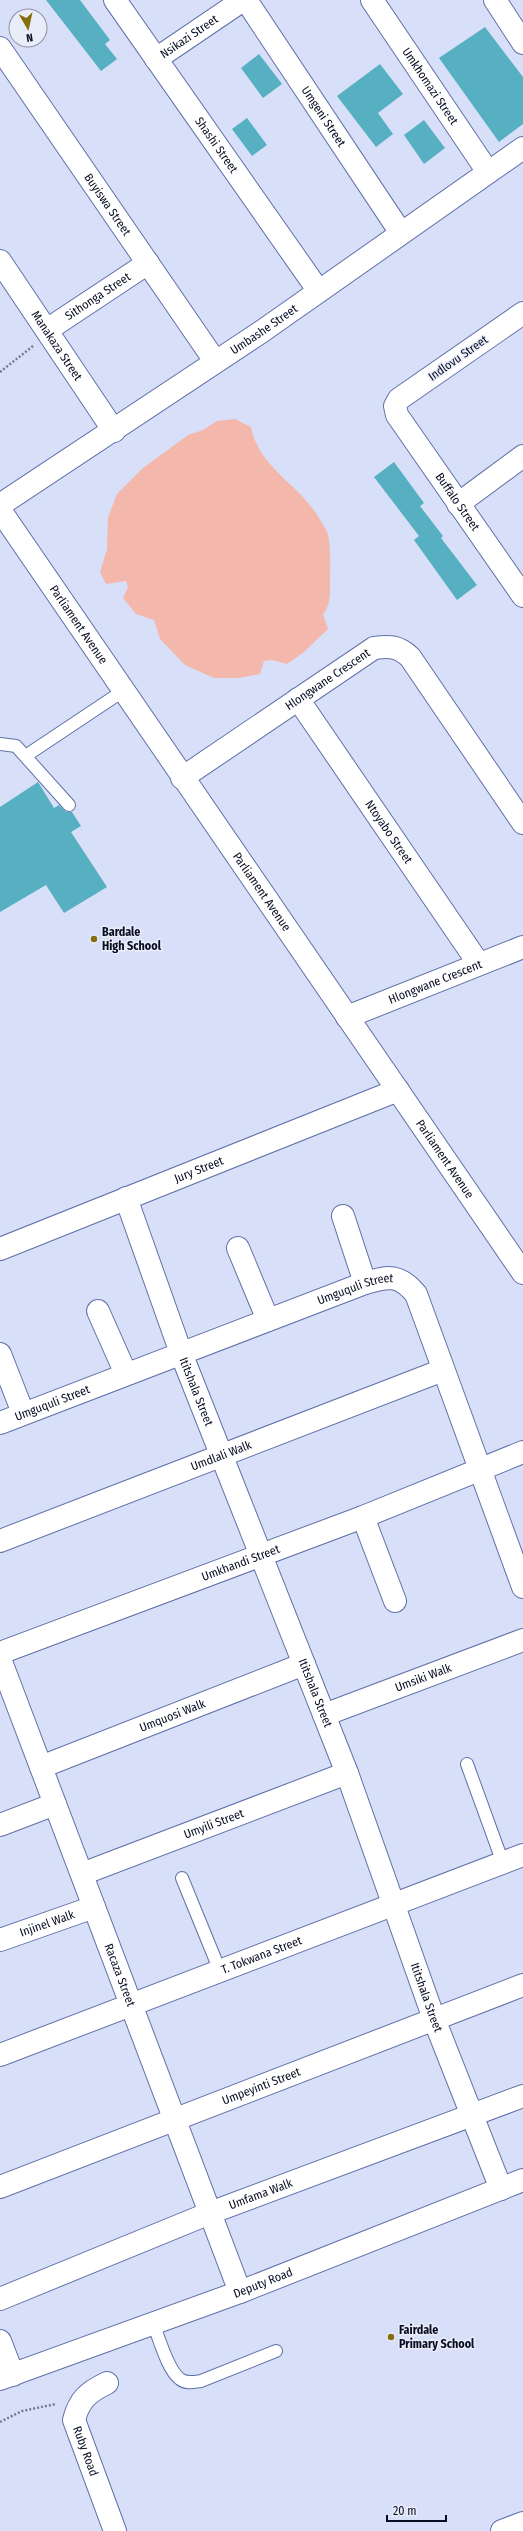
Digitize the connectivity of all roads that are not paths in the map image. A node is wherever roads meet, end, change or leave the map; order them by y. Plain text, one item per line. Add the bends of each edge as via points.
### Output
1 (115, 0) edge
2 (244, 0) edge
3 (372, 0) edge
4 (495, 0) edge
5 (523, 43) edge
6 (0, 48) edge
7 (156, 59) junction
8 (523, 148) edge
9 (488, 172) junction
10 (401, 233) junction
11 (0, 261) edge
12 (148, 263) junction
13 (318, 290) junction
14 (523, 313) edge
15 (42, 337) junction
16 (215, 361) junction
17 (395, 406) joint
18 (114, 431) junction
19 (523, 456) edge
20 (458, 504) junction
21 (0, 505) edge
22 (0, 510) edge
23 (520, 585) edge
24 (123, 692) junction
25 (298, 699) junction
26 (0, 744) edge
27 (26, 755) junction
28 (182, 778) junction
29 (69, 805) dead end
30 (523, 822) edge
31 (523, 947) edge
32 (479, 964) junction
33 (348, 1017) junction
34 (398, 1090) junction
35 (126, 1198) junction
36 (343, 1216) dead end
37 (238, 1248) dead end
38 (0, 1249) edge
39 (523, 1273) edge
40 (365, 1283) junction
41 (98, 1311) dead end
42 (268, 1320) junction
43 (180, 1353) junction
44 (0, 1354) edge
45 (443, 1370) junction
46 (126, 1374) junction
47 (23, 1413) junction
48 (0, 1423) edge
49 (523, 1452) edge
50 (220, 1454) junction
51 (481, 1469) junction
52 (363, 1517) junction
53 (0, 1541) edge
54 (260, 1555) junction
55 (523, 1587) edge
56 (395, 1601) dead end
57 (523, 1640) edge
58 (0, 1653) edge
59 (0, 1659) edge
60 (304, 1664) junction
61 (8, 1705) edge
62 (324, 1715) junction
63 (467, 1764) dead end
64 (41, 1767) junction
65 (347, 1773) junction
66 (55, 1804) junction
67 (0, 1825) edge
68 (523, 1855) edge
69 (503, 1863) junction
70 (82, 1874) junction
71 (182, 1878) dead end
72 (393, 1905) junction
73 (94, 1907) junction
74 (0, 1940) edge
75 (220, 1971) junction
76 (523, 1985) edge
77 (131, 2005) junction
78 (434, 2018) junction
79 (0, 2055) edge
80 (523, 2096) edge
81 (471, 2116) junction
82 (174, 2118) junction
83 (523, 2180) edge
84 (0, 2187) edge
85 (501, 2189) junction
86 (210, 2213) junction
87 (240, 2292) junction
88 (0, 2298) edge
89 (153, 2323) junction
90 (0, 2341) edge
91 (276, 2351) dead end
92 (6, 2377) edge
93 (106, 2383) dead end
94 (523, 2523) edge
95 (115, 2531) edge
96 (502, 2531) edge

1 - 7 street, Shashi Street
2 - 7 street, Nsikazi Street
2 - 10 street, Umgeni Street
3 - 9 street, Umkhomazi Street
4 - 5 street
6 - 12 street, Buyiswa Street
7 - 13 street, Shashi Street
8 - 9 street, Umbashe Street
9 - 10 street, Umbashe Street
10 - 13 street, Umbashe Street
11 - 15 street, Manakaza Street
12 - 15 street, Sithonga Street
12 - 16 street, Buyiswa Street
13 - 16 street, Umbashe Street via 261,332
14 - 17 street, Indlovu Street via 399,399
15 - 18 street, Manakaza Street
16 - 18 street, Umbashe Street
17 - 20 street, Buffalo Street via 397,415
18 - 21 street, Umbashe Street
19 - 20 street
20 - 23 street, Buffalo Street
22 - 24 street, Parliament Avenue
24 - 27 lane
24 - 28 street, Parliament Avenue
25 - 28 street, Hlongwane Crescent
25 - 30 street, Hlongwane Crescent via 374,648 391,646 403,650
25 - 32 street, Ntoyabo Street
26 - 27 lane via 16,746
27 - 29 lane
28 - 33 street, Parliament Avenue
31 - 32 street, Hlongwane Crescent
32 - 33 street, Hlongwane Crescent
33 - 34 street, Parliament Avenue
34 - 35 street, Jury Street
34 - 39 street, Parliament Avenue
35 - 38 street, Jury Street
35 - 43 street, Ititshala Street
36 - 40 street
37 - 42 street
40 - 42 street, Umguquli Street
40 - 45 street, Umguquli Street via 381,1278 392,1278 405,1282 416,1294
41 - 46 street
42 - 43 street, Umguquli Street
43 - 46 street, Umguquli Street
43 - 50 street, Ititshala Street
44 - 47 street
45 - 50 street, Umdlali Walk
45 - 51 street, Umguquli Street
46 - 47 street, Umguquli Street
47 - 48 street, Umguquli Street
49 - 51 street, Umkhandi Street
50 - 53 street, Umdlali Walk
50 - 54 street, Ititshala Street
51 - 52 street, Umkhandi Street
51 - 55 street, Umguquli Street
52 - 54 street, Umkhandi Street
52 - 56 street
54 - 58 street, Umkhandi Street
54 - 60 street, Ititshala Street
57 - 62 street, Umsiki Walk
59 - 61 street, Racaza Street
60 - 62 street, Ititshala Street
60 - 64 street, Umquosi Walk
61 - 64 street, Racaza Street
62 - 65 street, Ititshala Street
63 - 69 lane
64 - 66 street, Racaza Street
65 - 70 street, Umyili Street
65 - 72 street, Ititshala Street
66 - 67 street
66 - 70 street, Racaza Street
68 - 69 street, T. Tokwana Street
69 - 72 street, T. Tokwana Street
70 - 73 street, Racaza Street
71 - 75 lane
72 - 75 street, T. Tokwana Street
72 - 78 street, Ititshala Street
73 - 74 street, Injinel Walk
73 - 77 street, Racaza Street
75 - 77 street, T. Tokwana Street
76 - 78 street, Umpeyinti Street
77 - 79 street, T. Tokwana Street
77 - 82 street, Racaza Street
78 - 81 street, Ititshala Street
78 - 82 street, Umpeyinti Street
80 - 81 street, Umfama Walk
81 - 85 street, Ititshala Street
81 - 86 street, Umfama Walk
82 - 84 street, Umpeyinti Street
82 - 86 street, Racaza Street
83 - 85 street, Deputy Road
85 - 87 street, Deputy Road
86 - 87 street, Racaza Street
86 - 88 street, Umfama Walk
87 - 89 street, Deputy Road
89 - 91 lane via 172,2371 180,2379 188,2382 201,2381
89 - 92 street, Deputy Road
90 - 92 street
93 - 95 street, Ruby Road via 82,2399 74,2420
94 - 96 street

